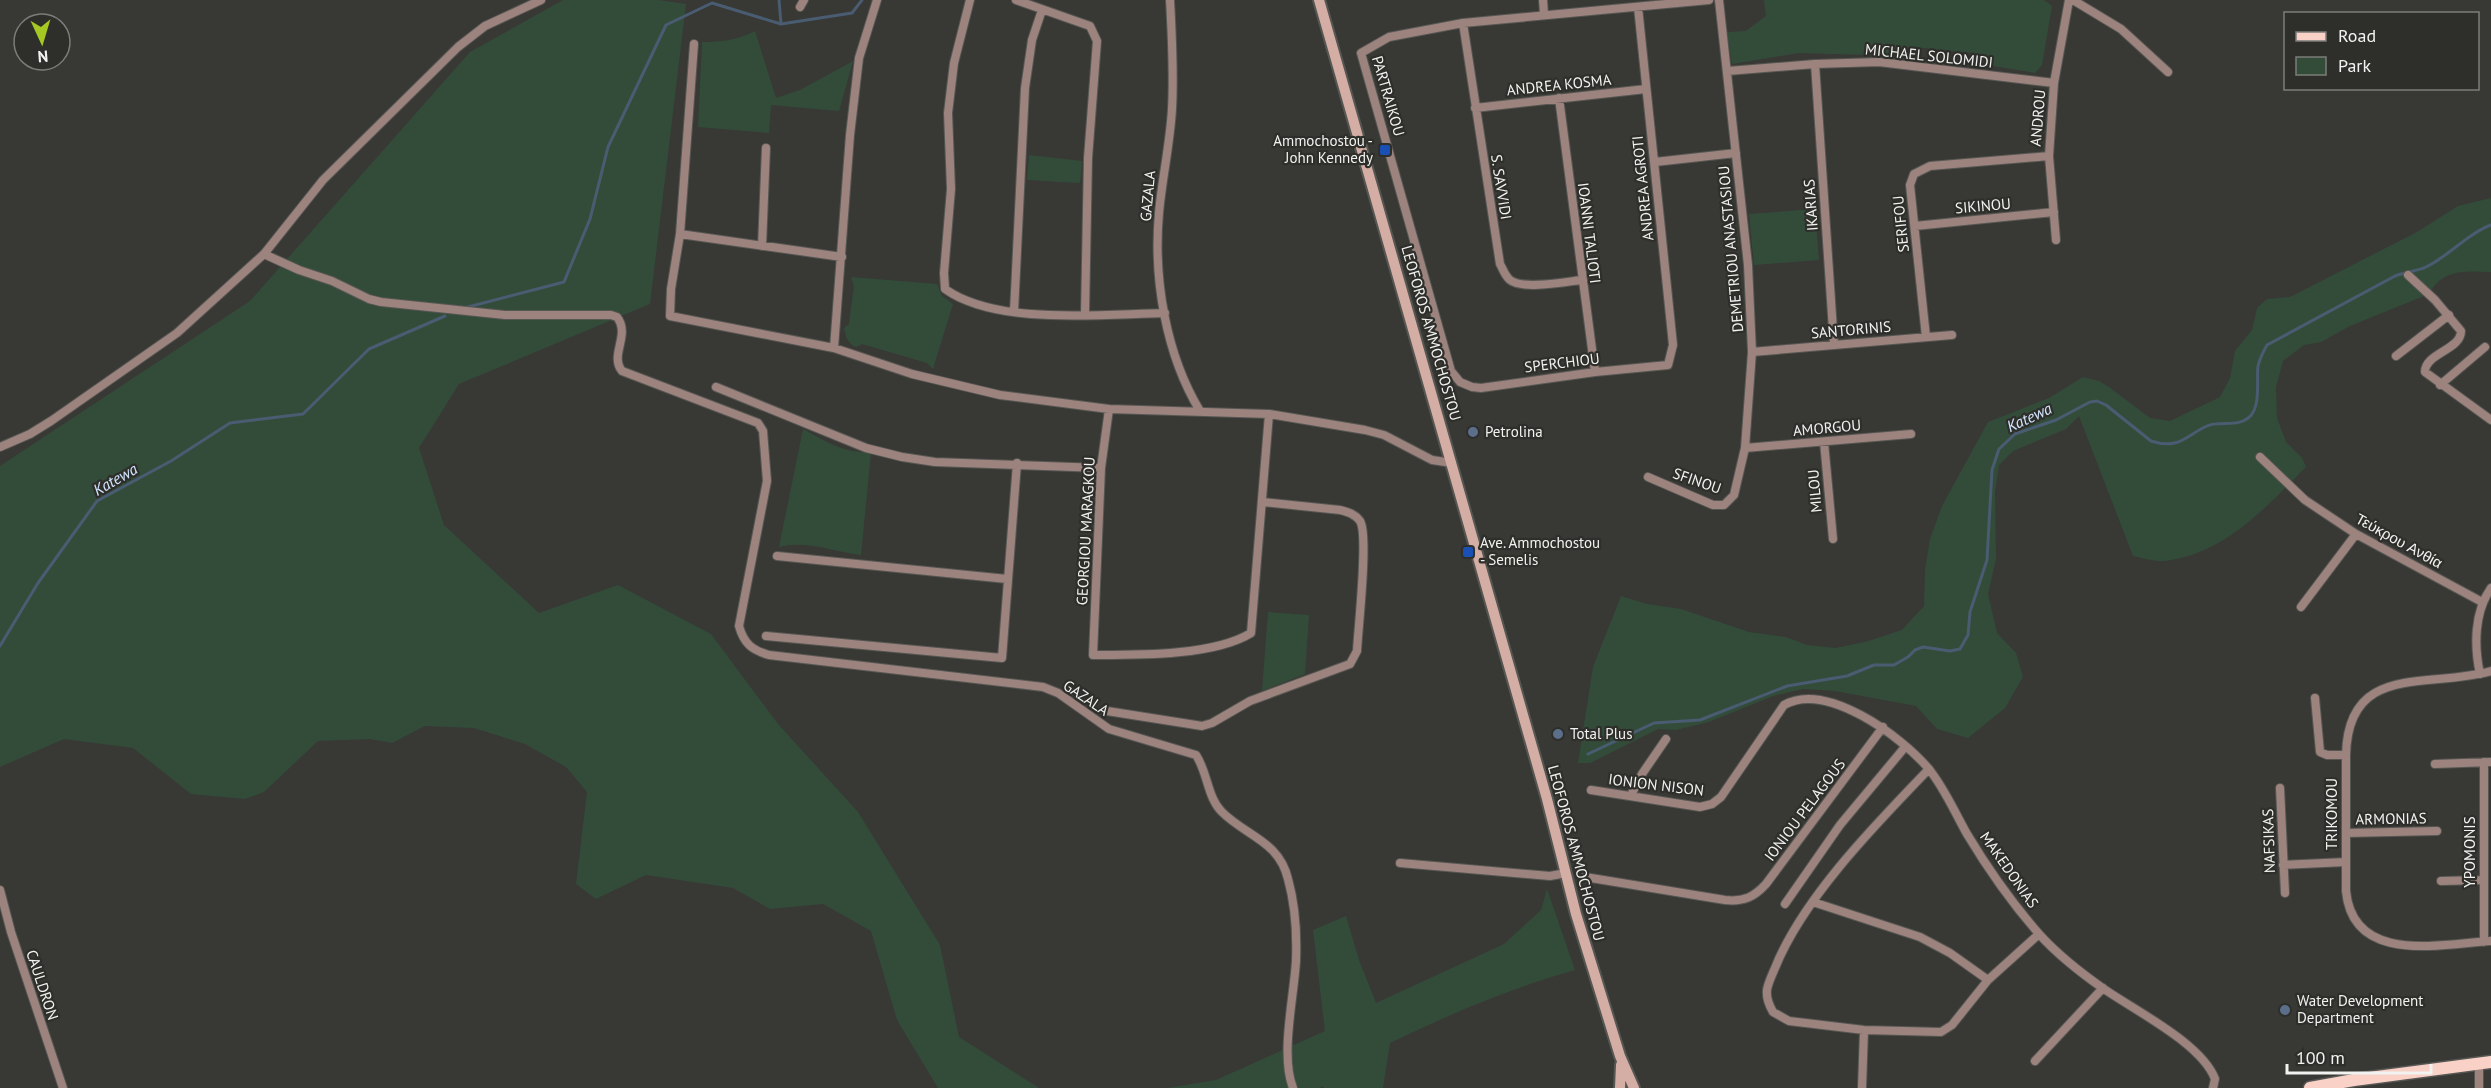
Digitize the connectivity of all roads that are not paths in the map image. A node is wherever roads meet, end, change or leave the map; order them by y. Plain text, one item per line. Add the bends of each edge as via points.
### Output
1 (541, 0) edge
2 (877, 0) edge
3 (970, 0) edge
4 (1016, 0) edge
5 (1170, 0) edge
6 (1320, 0) edge
7 (1543, 0) edge
8 (1709, 0) edge
9 (1719, 0) edge
10 (2071, 0) edge
11 (1638, 7) junction
12 (1042, 9) junction
13 (1544, 14) junction
14 (1463, 23) junction
15 (694, 44) dead end
16 (1815, 64) junction
17 (1728, 71) junction
18 (2168, 72) dead end
19 (2054, 83) junction
20 (1646, 89) junction
21 (1559, 98) junction
22 (1475, 108) junction
23 (766, 148) dead end
24 (1736, 153) junction
25 (2049, 156) junction
26 (1655, 162) junction
27 (2054, 213) junction
28 (1915, 226) junction
29 (680, 234) junction
30 (2056, 240) dead end
31 (762, 246) junction
32 (264, 254) junction
33 (842, 257) junction
34 (2408, 275) dead end
35 (1581, 280) junction
36 (1014, 312) junction
37 (1165, 313) junction
38 (1085, 314) junction
39 (2449, 315) junction
40 (1952, 335) dead end
41 (1926, 337) junction
42 (1834, 345) junction
43 (2485, 347) dead end
44 (834, 348) junction
45 (1752, 352) junction
46 (2396, 356) dead end
47 (1668, 365) joint
48 (1594, 372) junction
49 (1460, 382) joint
50 (2440, 385) junction
51 (716, 387) dead end
52 (1109, 409) junction
53 (1200, 411) junction
54 (1269, 414) junction
55 (2491, 420) edge
56 (1911, 434) dead end
57 (1824, 442) junction
58 (0, 447) edge
59 (1745, 448) junction
60 (2260, 457) dead end
61 (1017, 463) junction
62 (1452, 463) junction
63 (1101, 468) junction
64 (1648, 477) dead end
65 (1734, 495) joint
66 (1263, 502) junction
67 (2356, 534) junction
68 (1833, 539) dead end
69 (777, 556) dead end
70 (1007, 579) junction
71 (2491, 588) edge
72 (2482, 602) junction
73 (2301, 607) dead end
74 (766, 636) dead end
75 (2491, 671) edge
76 (2480, 674) junction
77 (2315, 698) dead end
78 (1107, 711) dead end
79 (1778, 713) joint
80 (1883, 728) junction
81 (1666, 739) dead end
82 (1905, 747) junction
83 (2346, 755) junction
84 (2487, 762) edge
85 (2436, 764) dead end
86 (1929, 769) junction
87 (2280, 788) dead end
88 (1591, 790) dead end
89 (1631, 795) junction
90 (2437, 831) dead end
91 (2346, 833) junction
92 (2488, 843) edge
93 (1400, 862) dead end
94 (2346, 862) junction
95 (2283, 865) junction
96 (1566, 873) junction
97 (1585, 877) dead end
98 (2441, 880) dead end
99 (2484, 880) junction
100 (0, 890) edge
101 (2285, 893) dead end
102 (1813, 902) junction
103 (1785, 904) dead end
104 (2039, 934) junction
105 (2487, 941) edge
106 (1988, 980) junction
107 (2103, 988) junction
108 (1864, 1030) junction
109 (1620, 1056) junction
110 (2035, 1061) dead end
111 (2485, 1063) edge
112 (63, 1088) edge
113 (1293, 1088) edge
114 (1620, 1088) edge
115 (1634, 1088) edge
116 (1862, 1088) edge
117 (2213, 1088) edge
118 (2310, 1088) edge
119 (2479, 1088) edge

1 - 32 street via 485,26 427,76 324,180
2 - 33 street via 859,58
3 - 36 street via 954,63 948,112 951,189 945,289 960,300
4 - 12 street
5 - 37 street, GAZALA via 1172,109 1159,215 1159,282
6 - 62 main road, LEOFOROS AMMOCHOSTOU
7 - 13 street
8 - 11 street, PARTRAIKOU
9 - 17 street, DEMETRIOU ANASTASIOU
10 - 18 street via 2121,29
10 - 19 street, ANDROU
11 - 13 street, PARTRAIKOU
11 - 20 street, ANDREA AGROTI
12 - 36 street via 1032,40 1025,88
12 - 38 street via 1090,26 1097,41 1088,158
13 - 14 street, PARTRAIKOU
14 - 22 street, S. SAVVIDI
14 - 49 street, PARTRAIKOU via 1389,37 1361,53 1451,370
15 - 29 street
16 - 17 street, MICHAEL SOLOMIDI
16 - 19 street, MICHAEL SOLOMIDI via 1879,62
16 - 42 street, IKARIAS
17 - 24 street, DEMETRIOU ANASTASIOU
19 - 25 street, ANDROU
20 - 21 street, ANDREA KOSMA
20 - 26 street, ANDREA AGROTI
21 - 22 street, ANDREA KOSMA
21 - 35 street, IOANNI TALIOTI
22 - 35 street, S. SAVVIDI via 1504,273 1524,285
23 - 31 street
24 - 26 street
24 - 45 street, DEMETRIOU ANASTASIOU
25 - 27 street, ANDROU
25 - 28 street, SERIFOU via 1930,166 1917,171 1910,185
26 - 47 street, ANDREA AGROTI via 1672,345
27 - 28 street, SIKINOU
27 - 30 street, ANDROU
28 - 41 street, SERIFOU
29 - 31 street
29 - 44 street via 670,289 670,316
31 - 33 street
32 - 58 street via 177,333 139,361 38,430
32 - 113 street, GAZALA via 381,302 474,313 617,317 623,331 617,361 622,371 758,423 763,431 767,481 739,626 746,645 755,651 1044,687 1109,729 1196,755 1213,800 1223,813 1263,840 1288,877 1296,958 1289,1029 1289,1076
33 - 44 street
34 - 39 street
35 - 48 street, IOANNI TALIOTI
36 - 38 street
37 - 38 street
37 - 53 street, GAZALA via 1188,391
39 - 46 street
39 - 50 street via 2459,328 2460,338 2427,363 2424,370
40 - 41 street, SANTORINIS
41 - 42 street, SANTORINIS
42 - 45 street, SANTORINIS
43 - 50 street
44 - 52 street via 912,374 989,392
45 - 59 street, DEMETRIOU ANASTASIOU
47 - 48 street, SPERCHIOU
48 - 49 street, SPERCHIOU via 1481,388
50 - 55 street
51 - 61 street via 866,448 893,455 935,462
52 - 53 street
52 - 63 street, GEORGIOU MARAGKOU
53 - 54 street
54 - 62 street via 1384,435 1432,460
54 - 66 street
56 - 57 street, AMORGOU
57 - 59 street, AMORGOU
57 - 68 street, MILOU
59 - 65 street, DEMETRIOU ANASTASIOU
60 - 67 street, Τεύκρου Ανθία via 2305,500
61 - 63 street
61 - 70 street
62 - 96 main road, LEOFOROS AMMOCHOSTOU
63 - 66 street, GEORGIOU MARAGKOU via 1094,655 1150,656 1219,644 1251,633
64 - 65 street, SFINOU via 1713,505 1724,505
66 - 78 street via 1340,510 1359,519 1363,538 1357,651 1350,664 1250,701 1202,726
67 - 72 street, Τεύκρου Ανθία
67 - 73 street
69 - 70 street
70 - 74 street via 1002,658
71 - 72 street
72 - 76 street via 2477,643
75 - 76 street, TRIKOMOU
76 - 83 street, TRIKOMOU via 2393,685 2370,695 2351,719
77 - 83 street via 2320,752
79 - 80 street, MAKEDONIAS via 1791,700 1808,697 1828,701
79 - 89 street, IONION NISON via 1716,802 1700,807
80 - 82 street, MAKEDONIAS
80 - 97 street, IONIOU PELAGOUS via 1766,884 1751,898 1725,900
81 - 89 street
82 - 86 street, MAKEDONIAS
82 - 103 street via 1840,825
83 - 91 street, TRIKOMOU
84 - 85 street
84 - 92 street, YPOMONIS
86 - 102 street via 1876,823
86 - 104 street, MAKEDONIAS via 1990,873
87 - 95 street, NAFSIKAS
88 - 89 street, IONION NISON
90 - 91 street, ARMONIAS
91 - 94 street, TRIKOMOU
92 - 99 street, YPOMONIS
93 - 96 street via 1550,876
94 - 95 street
94 - 105 street, TRIKOMOU via 2351,909 2376,938 2400,946
95 - 101 street, NAFSIKAS
96 - 109 main road, LEOFOROS AMMOCHOSTOU
98 - 99 street
99 - 105 street, YPOMONIS
100 - 112 street, CAULDRON
102 - 106 street via 1920,937
102 - 108 street via 1778,960 1767,991 1769,1006 1789,1021
104 - 106 street
104 - 107 street, MAKEDONIAS
106 - 108 street via 1946,1031
107 - 110 street
107 - 117 street, MAKEDONIAS via 2204,1059 2215,1079
108 - 116 street
109 - 114 main road, LEOFOROS AMMOCHOSTOU
109 - 115 main road, LEOFOROS AMMOCHOSTOU
111 - 118 main road
111 - 119 street

